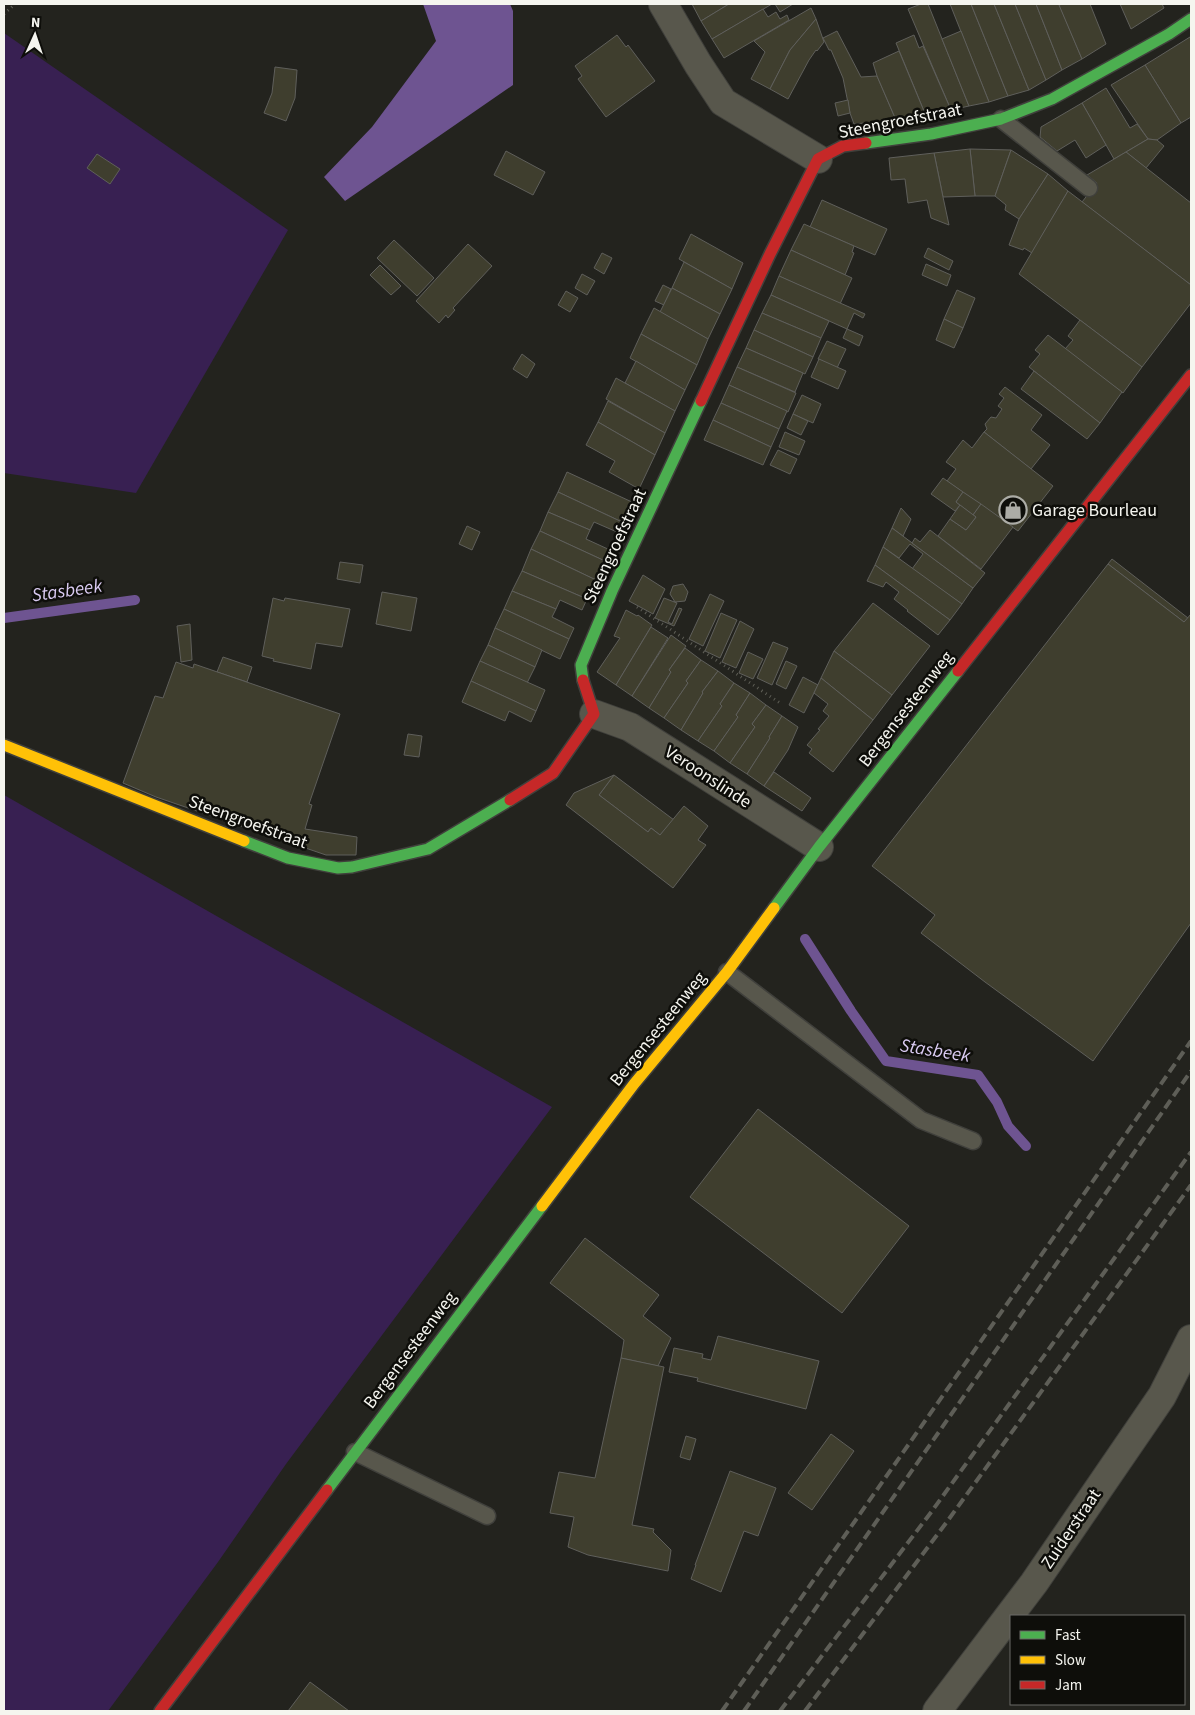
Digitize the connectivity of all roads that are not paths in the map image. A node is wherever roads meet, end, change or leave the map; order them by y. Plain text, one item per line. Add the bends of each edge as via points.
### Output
1 (663, 4) edge
2 (1191, 19) edge
3 (1001, 119) junction
4 (818, 159) junction
5 (1089, 188) dead end
6 (1191, 375) edge
7 (594, 714) junction
8 (4, 745) edge
9 (819, 848) junction
10 (727, 972) junction
11 (973, 1141) dead end
12 (1191, 1339) edge
13 (355, 1452) junction
14 (486, 1516) dead end
15 (160, 1711) edge
16 (937, 1711) edge

1 - 4 street via 723,102
2 - 3 main road, Steengroefstraat via 1052,99
3 - 4 main road, Steengroefstraat via 931,134 843,146
3 - 5 lane
4 - 7 main road, Steengroefstraat via 612,591 582,665 584,686
6 - 9 main road, Bergensesteenweg
7 - 8 main road, Steengroefstraat via 552,773 502,805 428,849 338,868 288,858
7 - 9 street, Veroonslinde via 630,727
9 - 10 main road, Bergensesteenweg
10 - 11 lane via 921,1120
10 - 13 main road, Bergensesteenweg via 634,1084
12 - 16 street, Zuiderstraat via 1162,1396 1040,1575
13 - 14 lane
13 - 15 main road, Bergensesteenweg

